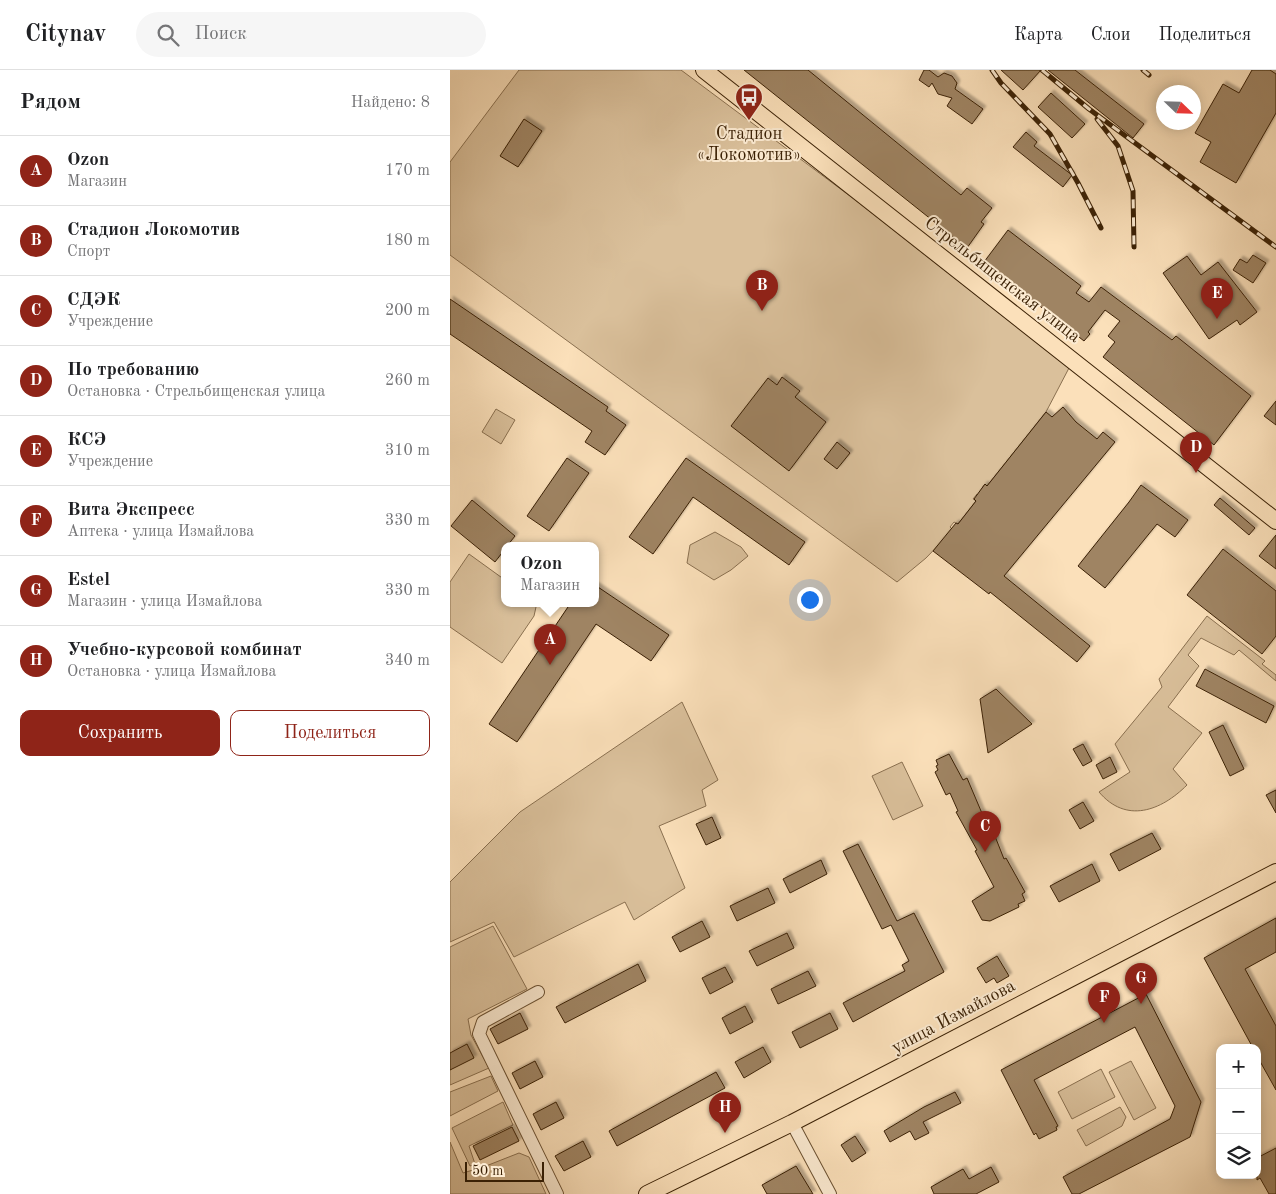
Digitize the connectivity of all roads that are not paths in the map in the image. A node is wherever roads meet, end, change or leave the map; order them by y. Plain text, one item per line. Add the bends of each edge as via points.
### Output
1 (704, 70) edge
2 (1276, 521) edge
3 (1276, 872) edge
4 (538, 992) dead end
5 (792, 1123) junction
6 (557, 1194) edge
7 (647, 1194) edge
8 (830, 1194) edge

1 - 2 main road, Стрельбищенская улица
3 - 5 main road, улица Измайлова
4 - 6 street via 483,1022 479,1034
5 - 7 main road, улица Измайлова
5 - 8 street

